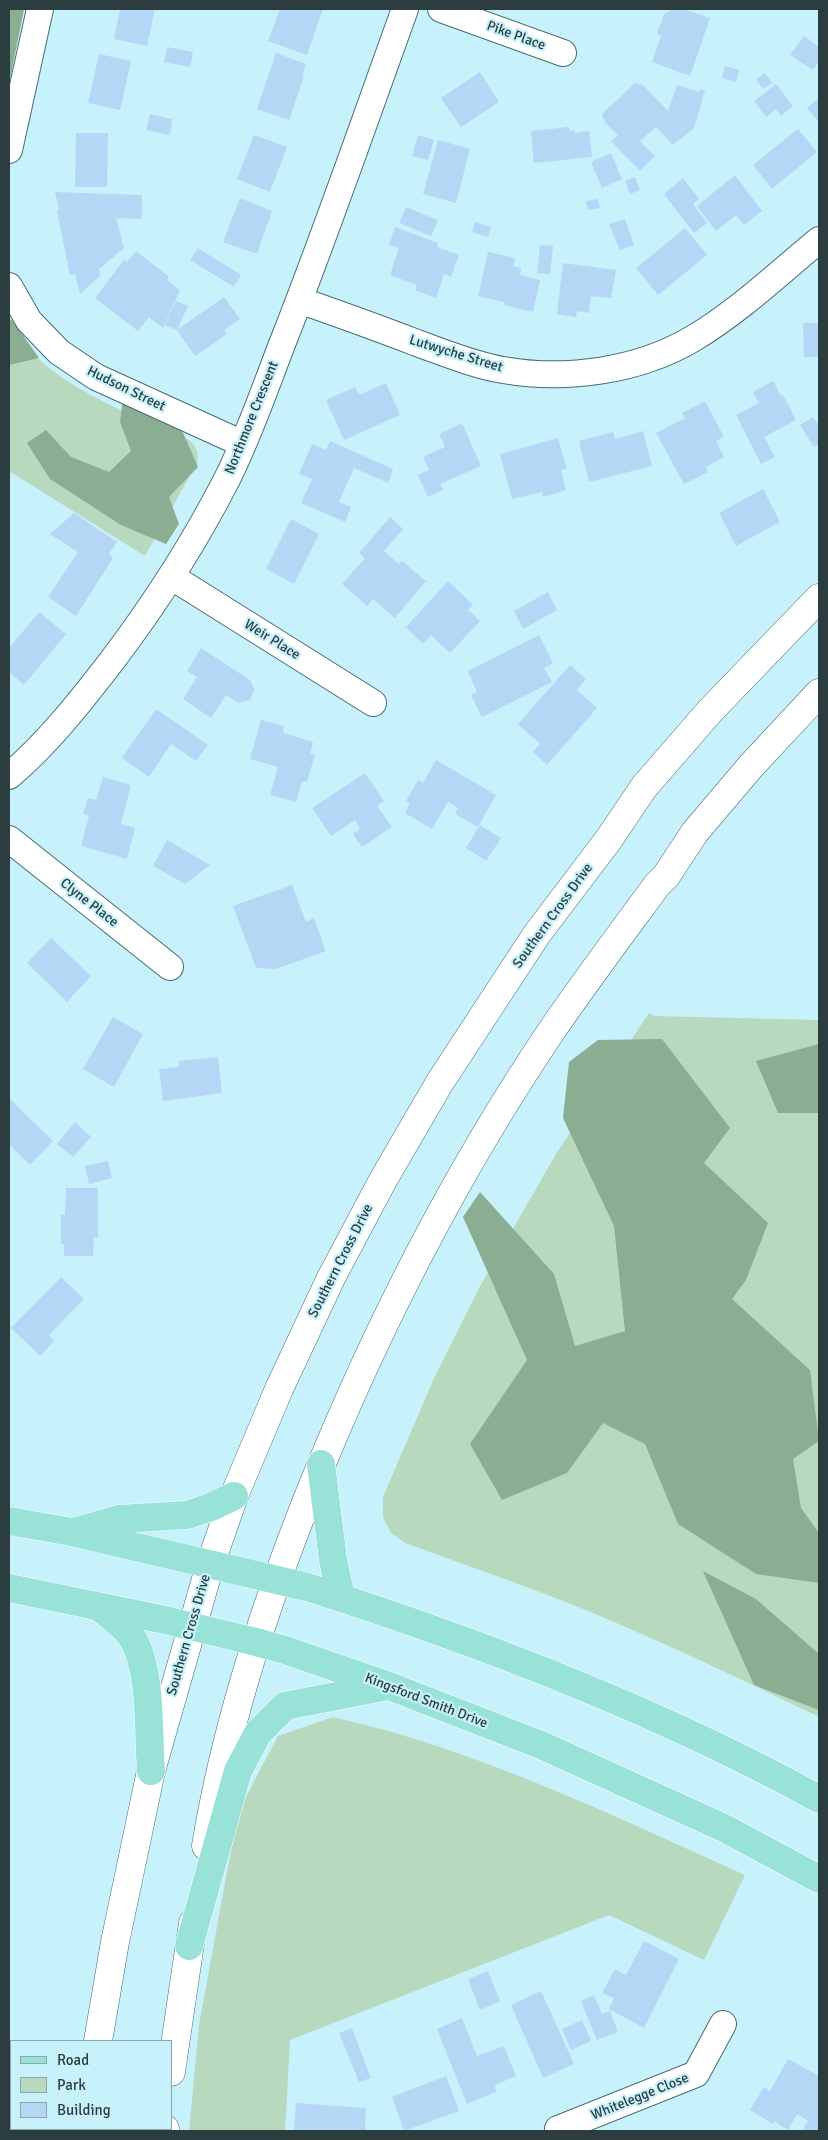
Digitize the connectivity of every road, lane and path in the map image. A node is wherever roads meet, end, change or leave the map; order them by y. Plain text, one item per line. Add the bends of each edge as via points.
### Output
1 (40, 9) edge
2 (405, 9) edge
3 (441, 9) edge
4 (563, 53) dead end
5 (9, 150) edge
6 (819, 240) edge
7 (9, 286) edge
8 (299, 300) junction
9 (243, 444) junction
10 (172, 577) junction
11 (819, 598) edge
12 (819, 693) edge
13 (373, 703) dead end
14 (9, 776) edge
15 (9, 839) edge
16 (170, 967) dead end
17 (321, 1464) junction
18 (234, 1496) junction
19 (9, 1521) edge
20 (72, 1532) junction
21 (210, 1565) junction
22 (275, 1580) junction
23 (9, 1588) edge
24 (341, 1598) junction
25 (99, 1607) junction
26 (191, 1627) junction
27 (256, 1642) junction
28 (389, 1686) junction
29 (150, 1771) junction
30 (819, 1798) edge
31 (819, 1880) edge
32 (189, 1946) junction
33 (723, 2024) dead end
34 (98, 2040) edge
35 (172, 2065) edge
36 (557, 2131) edge

1 - 5 street
2 - 8 street, Northmore Crescent
3 - 4 street, Pike Place
6 - 8 street, Lutwyche Street via 732,312 693,338 634,363 577,374 503,370 457,357
7 - 9 street, Hudson Street via 35,327 59,352 96,377
8 - 9 street, Northmore Crescent
9 - 10 street, Northmore Crescent via 228,478
10 - 13 street, Weir Place
10 - 14 street, Northmore Crescent via 84,697 27,761
11 - 18 main road, Southern Cross Drive via 710,711 644,787 609,840 537,934 440,1082 331,1278
12 - 17 main road via 695,832 550,1034 429,1235 383,1326
15 - 16 street, Clyne Place
17 - 22 main road
17 - 24 main road
18 - 20 main road via 187,1515 119,1520
18 - 21 main road, Southern Cross Drive
19 - 20 main road
20 - 21 main road
21 - 22 main road
21 - 26 main road, Southern Cross Drive
22 - 24 main road
22 - 27 main road
23 - 25 main road, Kingsford Smith Drive
24 - 30 main road via 599,1693
25 - 26 main road, Kingsford Smith Drive
25 - 29 main road via 123,1626 140,1654 146,1689
26 - 27 main road, Kingsford Smith Drive
26 - 29 main road, Southern Cross Drive
27 - 28 main road, Kingsford Smith Drive
27 - 32 main road via 210,1823
28 - 31 main road, Kingsford Smith Drive via 550,1749 724,1828
28 - 32 main road via 286,1706 258,1733 238,1771
29 - 34 main road, Southern Cross Drive
32 - 35 main road
33 - 36 street, Whitelegge Close via 696,2074

